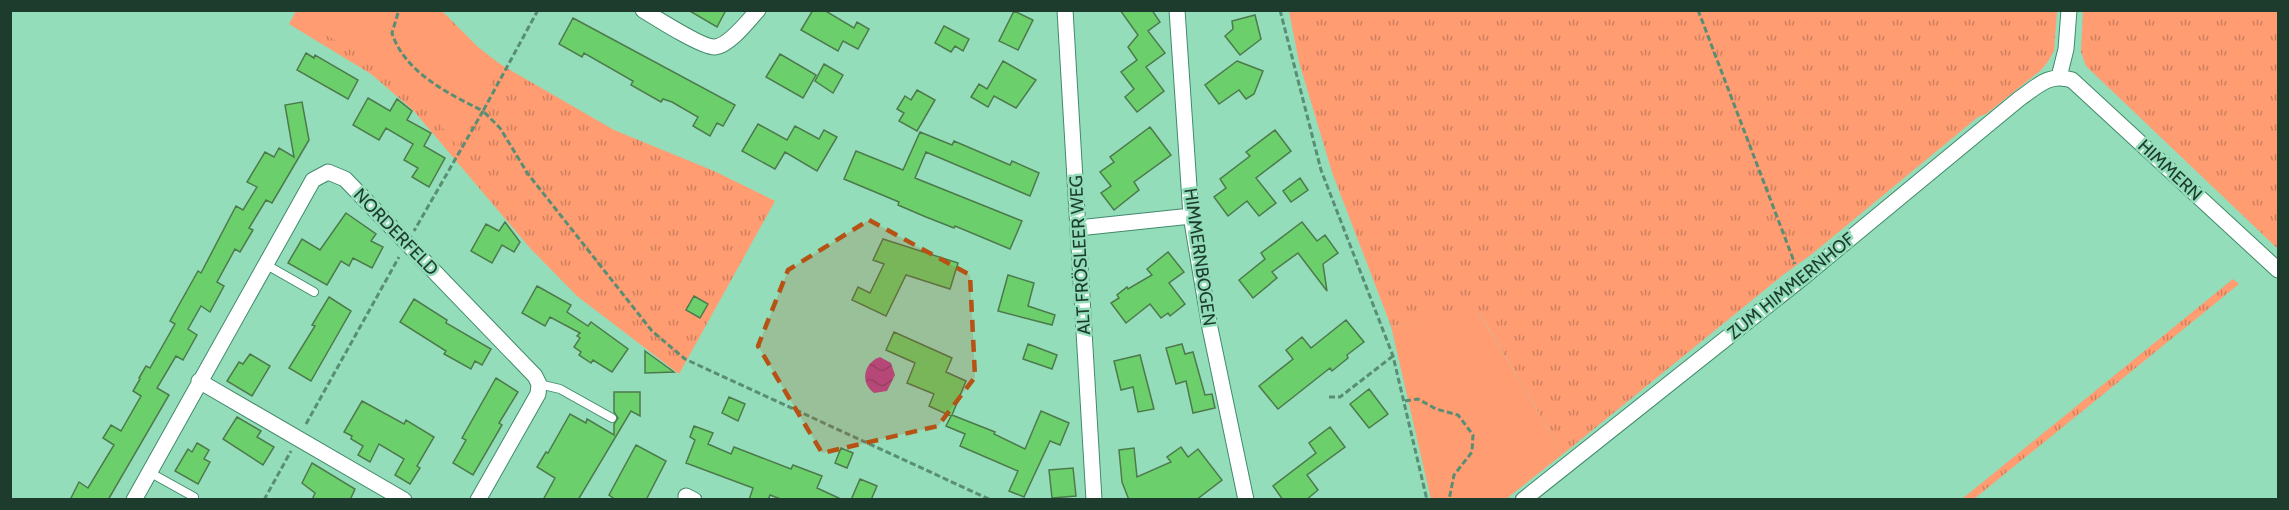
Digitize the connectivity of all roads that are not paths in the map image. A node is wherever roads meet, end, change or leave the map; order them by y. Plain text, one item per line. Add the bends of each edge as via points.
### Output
1 (643, 10) edge
2 (758, 10) edge
3 (1065, 10) edge
4 (1177, 10) edge
5 (2069, 10) edge
6 (2059, 77) junction
7 (1191, 216) junction
8 (1078, 228) junction
9 (265, 264) junction
10 (2278, 270) edge
11 (314, 292) dead end
12 (199, 381) junction
13 (539, 384) junction
14 (612, 418) dead end
15 (149, 472) junction
16 (194, 497) dead end
17 (134, 500) edge
18 (404, 500) edge
19 (477, 500) edge
20 (1094, 500) edge
21 (1246, 500) edge
22 (1523, 500) edge

1 - 2 street via 715,47 727,42
3 - 8 street, ALT FRÖSLEER WEG
4 - 7 street, HIMMERNBOGEN
5 - 6 street
6 - 10 street, HIMMERN via 2072,80 2087,93
6 - 22 street, ZUM HIMMERNHOF via 2048,79 2019,99
7 - 8 street
7 - 21 street, HIMMERNBOGEN
8 - 20 street, ALT FRÖSLEER WEG
9 - 11 lane
9 - 12 street, NORDERFELD
9 - 13 street, NORDERFELD via 313,180 328,172 345,179
12 - 15 street, NORDERFELD
12 - 18 street
13 - 14 lane via 560,388
13 - 19 street via 538,394
15 - 16 lane
15 - 17 street, NORDERFELD

